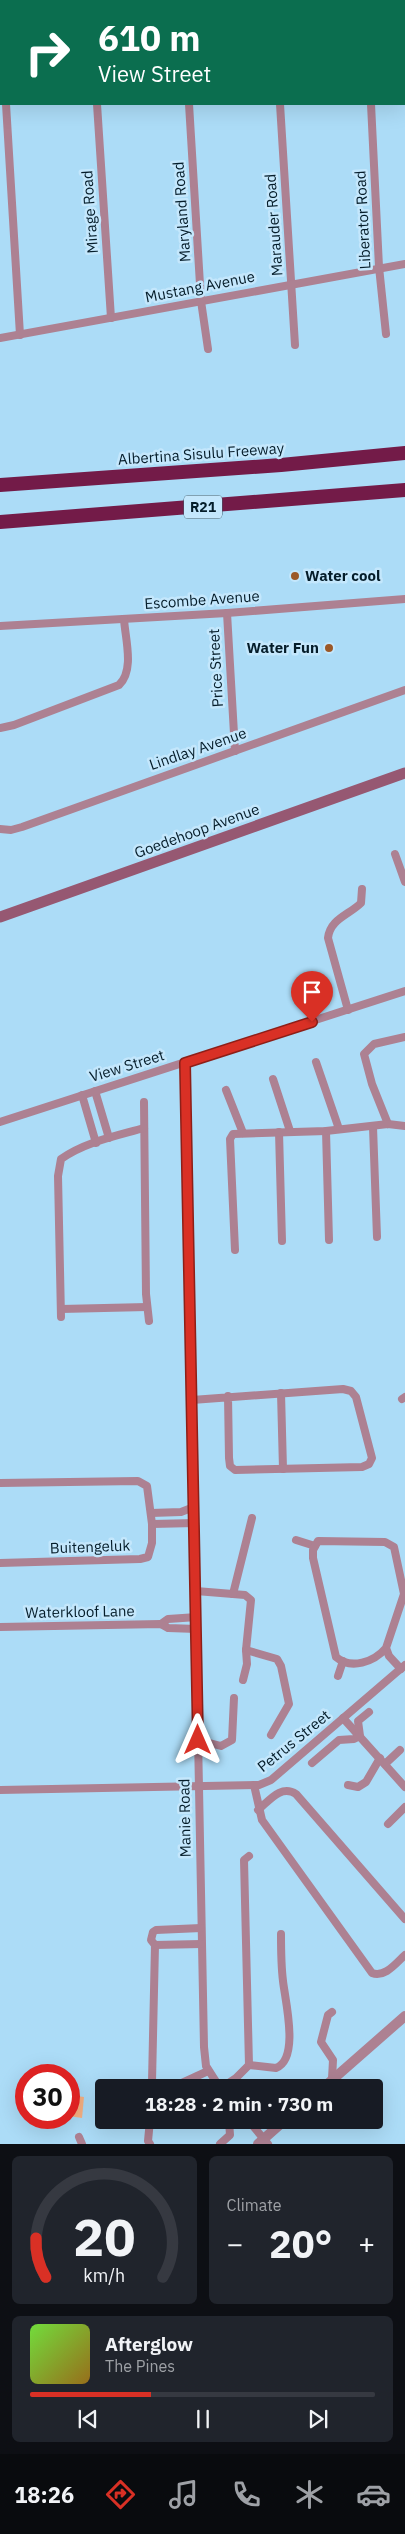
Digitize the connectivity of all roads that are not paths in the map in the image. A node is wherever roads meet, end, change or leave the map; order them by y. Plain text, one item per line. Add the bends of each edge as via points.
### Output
1 (6, 105) edge
2 (97, 105) edge
3 (189, 105) edge
4 (280, 105) edge
5 (370, 105) edge
6 (405, 264) edge
7 (379, 267) junction
8 (292, 284) junction
9 (201, 301) junction
10 (111, 318) junction
11 (386, 334) dead end
12 (20, 335) junction
13 (0, 338) edge
14 (295, 345) dead end
15 (208, 349) dead end
16 (405, 453) edge
17 (0, 485) edge
18 (405, 490) edge
19 (0, 522) edge
20 (405, 600) edge
21 (227, 613) junction
22 (124, 619) junction
23 (0, 626) edge
24 (405, 690) edge
25 (0, 728) edge
26 (235, 751) junction
27 (405, 773) edge
28 (0, 829) edge
29 (395, 854) dead end
30 (404, 879) edge
31 (362, 890) dead end
32 (0, 917) edge
33 (405, 991) edge
34 (348, 1010) junction
35 (405, 1038) edge
36 (316, 1062) dead end
37 (185, 1063) junction
38 (273, 1079) dead end
39 (226, 1090) dead end
40 (95, 1091) junction
41 (82, 1095) junction
42 (144, 1102) dead end
43 (0, 1122) edge
44 (388, 1124) junction
45 (405, 1126) edge
46 (373, 1127) junction
47 (144, 1128) junction
48 (339, 1129) junction
49 (290, 1130) junction
50 (326, 1131) junction
51 (279, 1132) junction
52 (243, 1133) junction
53 (109, 1138) junction
54 (96, 1142) junction
55 (377, 1237) dead end
56 (329, 1240) dead end
57 (282, 1241) dead end
58 (235, 1250) dead end
59 (147, 1307) junction
60 (149, 1321) dead end
61 (281, 1393) junction
62 (228, 1396) junction
63 (192, 1400) junction
64 (283, 1469) junction
65 (0, 1482) edge
66 (194, 1507) junction
67 (151, 1513) junction
68 (252, 1518) dead end
69 (152, 1524) junction
70 (195, 1524) junction
71 (296, 1540) dead end
72 (315, 1546) junction
73 (0, 1563) edge
74 (196, 1590) junction
75 (232, 1594) junction
76 (197, 1617) junction
77 (161, 1624) junction
78 (0, 1626) edge
79 (197, 1629) junction
80 (386, 1648) junction
81 (246, 1650) junction
82 (343, 1661) junction
83 (403, 1667) edge
84 (338, 1676) dead end
85 (243, 1680) dead end
86 (234, 1698) dead end
87 (369, 1712) dead end
88 (343, 1718) junction
89 (271, 1735) dead end
90 (360, 1736) junction
91 (198, 1740) junction
92 (400, 1750) dead end
93 (382, 1761) junction
94 (312, 1763) dead end
95 (254, 1785) junction
96 (348, 1785) dead end
97 (405, 1786) edge
98 (199, 1788) junction
99 (0, 1790) edge
100 (405, 1807) edge
101 (258, 1810) junction
102 (388, 1824) dead end
103 (249, 1856) dead end
104 (405, 1918) edge
105 (201, 1928) junction
106 (280, 1934) dead end
107 (201, 1944) junction
108 (155, 1945) junction
109 (405, 1955) edge
110 (332, 2012) dead end
111 (405, 2016) edge
112 (327, 2051) junction
113 (352, 2063) junction
114 (249, 2065) junction
115 (208, 2071) junction
116 (236, 2078) edge
117 (152, 2079) edge
118 (191, 2079) edge
119 (214, 2079) edge
120 (332, 2079) joint
121 (149, 2129) edge
122 (230, 2129) edge
123 (254, 2129) edge
124 (276, 2129) edge
125 (263, 2142) edge
126 (150, 2144) edge
127 (220, 2144) edge

1 - 12 street
2 - 10 street, Mirage Road
3 - 9 street, Maryland Road
4 - 8 street, Marauder Road
5 - 7 street, Liberator Road
6 - 7 street, Mustang Avenue
7 - 8 street, Mustang Avenue
7 - 11 street, Liberator Road
8 - 9 street, Mustang Avenue
8 - 14 street, Marauder Road
9 - 10 street, Mustang Avenue
9 - 15 street, Maryland Road
10 - 12 street, Mustang Avenue
12 - 13 street, Mustang Avenue
16 - 17 highway, Albertina Sisulu Freeway
18 - 19 highway, R21
20 - 21 street, Escombe Avenue
21 - 22 street, Escombe Avenue
21 - 26 street, Price Street
22 - 23 street, Escombe Avenue
22 - 25 street via 127,666 126,676 119,685
24 - 26 street, Lindlay Avenue
26 - 28 street, Lindlay Avenue via 22,827
27 - 32 main road, Goedehoop Avenue
29 - 30 street
31 - 34 street via 361,903 332,924 328,931
33 - 34 street, View Street
34 - 37 street, View Street
35 - 44 street via 374,1044 364,1054
36 - 48 street
37 - 40 street, View Street
37 - 63 street, Manie Road
38 - 49 street
39 - 52 street
40 - 41 street, View Street
40 - 53 street
41 - 43 street, View Street
41 - 54 street
42 - 47 street
44 - 45 street
44 - 46 street
46 - 48 street
46 - 55 street
47 - 53 street
47 - 59 street
48 - 50 street
49 - 50 street
49 - 51 street
50 - 56 street
51 - 52 street
51 - 57 street
52 - 58 street via 233,1134 230,1139
53 - 54 street
54 - 59 street via 70,1152 58,1166 61,1313
59 - 60 street
61 - 62 street
61 - 64 street
61 - 64 street via 351,1391 356,1397 372,1458 362,1467
62 - 63 street
62 - 64 street via 230,1466 238,1471
63 - 66 street, Manie Road
65 - 67 street, Buitengeluk via 138,1481 147,1486
66 - 67 street via 181,1512
66 - 70 street, Manie Road
67 - 69 street, Buitengeluk
68 - 75 street
69 - 70 street
69 - 73 street, Buitengeluk via 151,1551 145,1558
70 - 74 street, Manie Road
71 - 72 street
72 - 80 street via 318,1541 347,1541 385,1542 394,1547 404,1594
72 - 82 street via 312,1558 334,1653
74 - 75 street
74 - 76 street, Manie Road
75 - 81 street via 245,1595 251,1600
76 - 77 street, Waterkloof Lane via 168,1619
76 - 79 street, Manie Road
77 - 78 street, Waterkloof Lane
77 - 79 street, Waterkloof Lane via 168,1628
79 - 91 street, Manie Road
80 - 82 street via 380,1656 360,1664
80 - 83 street via 389,1656
81 - 85 street via 248,1664
81 - 89 street via 277,1659 281,1666 289,1704
82 - 84 street
83 - 88 street, Petrus Street
86 - 91 street via 232,1740 221,1746
87 - 90 street via 358,1721
88 - 90 street
88 - 95 street, Petrus Street via 271,1780
90 - 93 street
90 - 94 street via 339,1740
91 - 98 street, Manie Road
92 - 93 street
93 - 96 street via 366,1782 358,1787
93 - 97 street
95 - 98 street, Petrus Street
95 - 101 street
98 - 99 street, Petrus Street
98 - 105 street, Manie Road
100 - 102 street
101 - 104 street via 283,1790 296,1794
101 - 109 street via 372,1973 384,1973
103 - 114 street via 244,1860
105 - 107 street, Manie Road
105 - 108 street via 154,1930 152,1940
106 - 114 street via 290,2022 285,2059 276,2068
107 - 108 street
107 - 115 street, Manie Road via 204,2047
108 - 117 street
110 - 112 street via 321,2041
111 - 113 street
112 - 113 street via 335,2059
112 - 120 street via 333,2060
113 - 120 street
114 - 116 street
115 - 118 street
115 - 119 street, Manie Road
121 - 126 street
122 - 127 street via 230,2135
123 - 125 street
124 - 125 street

